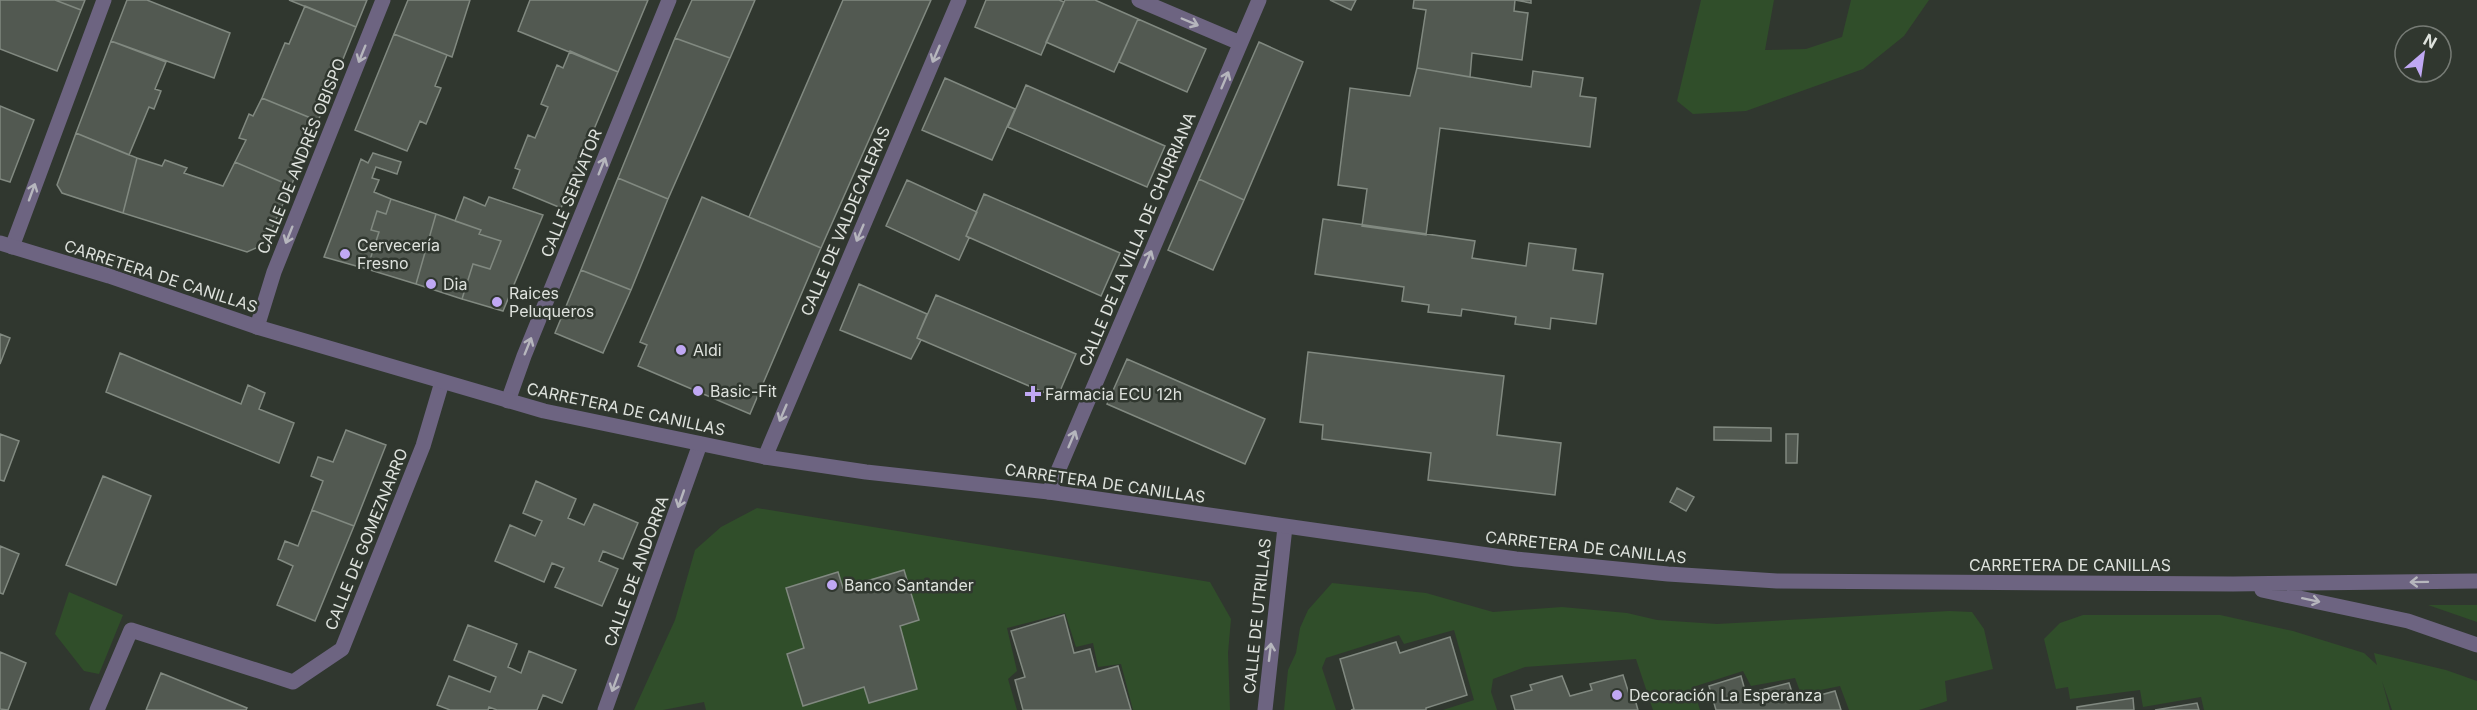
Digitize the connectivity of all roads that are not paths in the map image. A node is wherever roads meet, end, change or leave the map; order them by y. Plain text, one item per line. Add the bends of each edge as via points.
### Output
1 (104, 0) edge
2 (383, 0) edge
3 (669, 0) edge
4 (959, 0) edge
5 (1139, 0) edge
6 (1259, 0) edge
7 (1240, 43) junction
8 (6, 245) edge
9 (257, 327) junction
10 (442, 382) junction
11 (508, 401) junction
12 (700, 444) junction
13 (765, 456) junction
14 (1049, 492) junction
15 (1285, 527) junction
16 (2477, 581) edge
17 (2233, 584) junction
18 (2477, 645) edge
19 (97, 710) edge
20 (605, 710) edge
21 (1265, 710) edge

8 -> 1 street
2 -> 9 street, CALLE DE ANDRÉS OBISPO via 274,272
11 -> 3 street, CALLE SERVATOR
4 -> 13 street, CALLE DE VALDECALERAS
5 -> 7 street
6 - 7 street, CALLE DE LA VILLA DE CHURRIANA
14 -> 7 street, CALLE DE LA VILLA DE CHURRIANA
8 - 9 street, CARRETERA DE CANILLAS
9 - 10 street, CARRETERA DE CANILLAS
10 - 11 street, CARRETERA DE CANILLAS
10 - 19 street, CALLE DE GOMEZNARRO via 423,446 342,649 293,682 131,630
11 - 12 street, CARRETERA DE CANILLAS
12 - 13 street, CARRETERA DE CANILLAS
12 -> 20 street, CALLE DE ANDORRA
13 - 14 street, CARRETERA DE CANILLAS via 867,472
14 - 15 street, CARRETERA DE CANILLAS
15 - 17 street, CARRETERA DE CANILLAS via 1516,559 1777,581
21 -> 15 street, CALLE DE UTRILLAS
16 -> 17 street, CARRETERA DE CANILLAS
17 -> 18 street, CARRETERA DE CANILLAS via 2408,621

